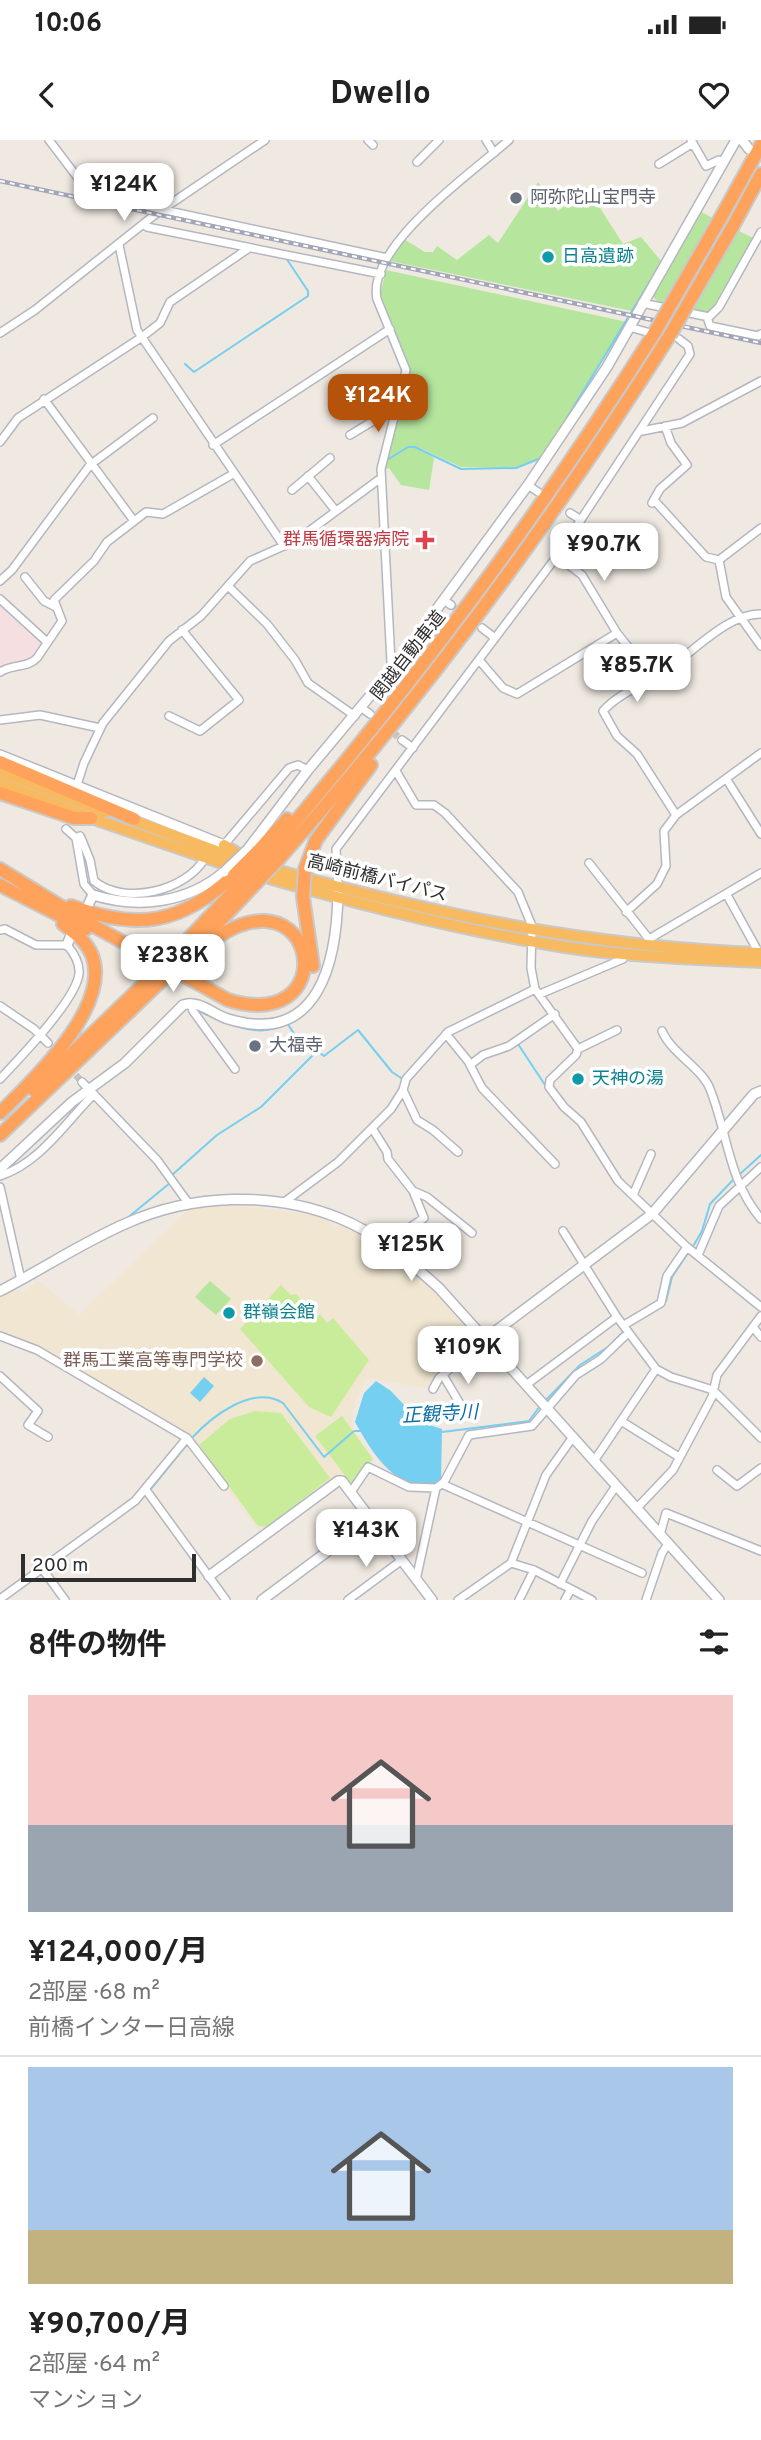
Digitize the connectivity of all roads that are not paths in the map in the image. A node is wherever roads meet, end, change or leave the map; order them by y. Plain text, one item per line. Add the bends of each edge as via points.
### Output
1 (61, 140) edge
2 (265, 140) edge
3 (439, 140) edge
4 (486, 140) edge
5 (509, 140) edge
6 (736, 140) edge
7 (742, 140) edge
8 (692, 142) edge
9 (51, 143) edge
10 (755, 147) edge
11 (495, 153) junction
12 (417, 162) dead end
13 (724, 162) junction
14 (659, 164) dead end
15 (761, 174) edge
16 (165, 208) junction
17 (144, 224) junction
18 (761, 232) edge
19 (119, 245) junction
20 (249, 248) junction
21 (387, 258) junction
22 (381, 274) junction
23 (642, 303) junction
24 (707, 317) junction
25 (629, 327) junction
26 (390, 329) junction
27 (651, 332) junction
28 (0, 333) edge
29 (761, 334) edge
30 (142, 337) junction
31 (675, 337) junction
32 (761, 381) edge
33 (44, 399) junction
34 (398, 406) junction
35 (153, 418) dead end
36 (665, 426) junction
37 (642, 431) junction
38 (350, 435) dead end
39 (0, 443) edge
40 (214, 445) junction
41 (330, 458) dead end
42 (90, 465) junction
43 (233, 474) junction
44 (308, 476) junction
45 (381, 478) junction
46 (528, 485) junction
47 (292, 490) dead end
48 (538, 492) dead end
49 (335, 510) junction
50 (570, 513) dead end
51 (580, 520) junction
52 (134, 521) junction
53 (761, 528) edge
54 (284, 546) junction
55 (557, 556) junction
56 (719, 560) junction
57 (25, 577) dead end
58 (0, 581) edge
59 (228, 586) junction
60 (0, 599) edge
61 (54, 606) junction
62 (761, 614) edge
63 (741, 618) junction
64 (482, 628) tunnel mouth
65 (182, 630) junction
66 (617, 633) junction
67 (495, 638) junction
68 (47, 642) junction
69 (457, 646) junction
70 (761, 646) edge
71 (480, 660) junction
72 (395, 666) junction
73 (0, 672) edge
74 (653, 678) junction
75 (169, 716) dead end
76 (355, 716) junction
77 (0, 720) edge
78 (100, 728) junction
79 (402, 740) tunnel mouth
80 (413, 748) junction
81 (761, 753) edge
82 (0, 755) edge
83 (3, 767) edge
84 (308, 770) junction
85 (397, 771) junction
86 (727, 780) junction
87 (0, 783) edge
88 (77, 785) junction
89 (0, 793) edge
90 (676, 814) junction
91 (91, 818) junction
92 (134, 820) joint
93 (66, 829) dead end
94 (761, 834) edge
95 (76, 838) junction
96 (224, 845) junction
97 (263, 857) junction
98 (205, 858) junction
99 (589, 863) dead end
100 (0, 869) edge
101 (761, 873) edge
102 (240, 877) junction
103 (0, 885) edge
104 (338, 893) junction
105 (727, 895) junction
106 (137, 897) junction
107 (91, 899) joint
108 (54, 900) junction
109 (43, 909) junction
110 (626, 912) junction
111 (0, 930) edge
112 (71, 935) dead end
113 (532, 935) junction
114 (648, 943) junction
115 (67, 945) junction
116 (623, 954) junction
117 (760, 956) edge
118 (183, 957) junction
119 (156, 984) junction
120 (538, 992) junction
121 (190, 1003) junction
122 (0, 1006) edge
123 (555, 1014) junction
124 (617, 1030) dead end
125 (662, 1031) dead end
126 (40, 1034) junction
127 (446, 1034) junction
128 (48, 1044) dead end
129 (578, 1049) junction
130 (470, 1065) junction
131 (235, 1069) dead end
132 (0, 1079) edge
133 (82, 1082) tunnel mouth
134 (403, 1090) junction
135 (761, 1091) edge
136 (91, 1092) junction
137 (0, 1113) edge
138 (0, 1121) edge
139 (372, 1128) junction
140 (721, 1130) junction
141 (0, 1135) edge
142 (458, 1152) dead end
143 (651, 1154) dead end
144 (555, 1164) dead end
145 (761, 1167) edge
146 (0, 1169) edge
147 (0, 1176) edge
148 (0, 1187) edge
149 (739, 1188) junction
150 (413, 1191) junction
151 (633, 1195) junction
152 (283, 1203) junction
153 (189, 1204) junction
154 (652, 1214) junction
155 (761, 1219) edge
156 (563, 1231) dead end
157 (472, 1233) dead end
158 (386, 1244) junction
159 (687, 1247) junction
160 (698, 1255) junction
161 (585, 1263) junction
162 (21, 1280) junction
163 (0, 1290) edge
164 (761, 1307) edge
165 (761, 1316) edge
166 (617, 1317) junction
167 (624, 1325) junction
168 (753, 1327) junction
169 (628, 1333) junction
170 (0, 1336) edge
171 (761, 1337) edge
172 (485, 1339) junction
173 (656, 1369) junction
174 (443, 1375) junction
175 (0, 1376) edge
176 (526, 1385) junction
177 (433, 1389) dead end
178 (713, 1390) junction
179 (547, 1409) junction
180 (466, 1414) dead end
181 (621, 1421) junction
182 (48, 1437) dead end
183 (573, 1437) junction
184 (187, 1438) junction
185 (761, 1438) edge
186 (679, 1457) junction
187 (594, 1461) junction
188 (761, 1468) edge
189 (717, 1470) dead end
190 (224, 1486) dead end
191 (439, 1486) junction
192 (617, 1486) junction
193 (146, 1490) junction
194 (351, 1492) junction
195 (637, 1508) junction
196 (371, 1519) junction
197 (527, 1521) junction
198 (660, 1535) junction
199 (668, 1544) junction
200 (581, 1545) junction
201 (761, 1551) edge
202 (402, 1560) junction
203 (511, 1563) junction
204 (41, 1567) junction
205 (534, 1570) junction
206 (642, 1573) dead end
207 (209, 1576) junction
208 (416, 1580) junction
209 (561, 1584) junction
210 (570, 1589) junction
211 (0, 1600) edge
212 (65, 1600) edge
213 (226, 1600) edge
214 (262, 1600) edge
215 (348, 1600) edge
216 (432, 1600) edge
217 (458, 1600) edge
218 (519, 1600) edge
219 (565, 1600) edge
220 (592, 1600) edge
221 (646, 1600) edge
222 (719, 1600) edge

1 - 9 street
2 - 16 street
3 - 12 street
4 - 11 street
5 - 11 street
6 - 13 street
7 - 10 street
8 - 13 street via 706,166
8 - 14 street
9 - 16 street via 88,193
10 - 27 highway, 関越自動車道, bridge via 720,219
11 - 21 street via 442,195
13 - 23 street
15 - 31 highway, 関越自動車道, bridge
16 - 17 street
16 - 21 street
17 - 19 street
17 - 20 street
18 - 24 street via 719,307
19 - 28 street
19 - 30 street via 134,320
20 - 22 street
20 - 30 street via 170,302 160,323
21 - 22 street
22 - 26 street via 376,296
23 - 24 street
23 - 25 street
24 - 29 street via 710,326
25 - 27 street
25 - 46 street
26 - 34 street via 406,370
26 - 40 street
27 - 97 highway, 関越自動車道 via 579,451 512,548 364,741 326,776
30 - 33 street
30 - 40 street
31 - 37 street via 688,346 690,354
31 - 69 highway, 関越自動車道
32 - 36 street via 682,423
33 - 39 street via 18,418
33 - 42 street
34 - 38 street
34 - 45 street
35 - 42 street
36 - 37 street
36 - 56 street via 687,465 653,501 706,557
37 - 51 street
40 - 43 street
41 - 44 street
42 - 52 street
42 - 58 street
43 - 52 street via 163,514 149,511
43 - 54 street
44 - 47 street
44 - 49 street
45 - 49 street
45 - 72 street via 391,662
46 - 48 street
46 - 72 street via 448,603
49 - 54 street
50 - 51 street
51 - 55 street
52 - 61 street via 103,545
53 - 56 street
54 - 59 street via 250,561
55 - 66 street via 582,575
55 - 67 street
56 - 63 street via 725,595
57 - 61 street
59 - 65 street
59 - 76 street via 259,615 308,683
60 - 68 street
61 - 68 street via 62,620
62 - 63 street
63 - 70 street
63 - 74 street
64 - 67 street
65 - 75 street via 239,700 200,731
65 - 78 street
66 - 71 street via 517,694 503,688
66 - 74 street
67 - 71 street
68 - 73 street via 32,663
69 - 97 highway, 関越自動車道 via 351,778
69 - 109 highway, bridge via 428,692 314,843 305,869 303,897 313,960 310,979 292,1003 261,1014 214,1002
71 - 80 street
72 - 76 street via 366,711
74 - 90 street via 603,713 637,754
76 - 84 street
77 - 78 street via 40,715
78 - 88 street
79 - 80 street
80 - 85 street
81 - 86 street
82 - 88 street
83 - 92 highway
84 - 96 street via 299,765 289,768
84 - 97 street
85 - 104 street via 335,849
85 - 113 street via 416,804 436,806 508,879 520,896
86 - 90 street
86 - 94 street
87 - 91 highway, 高崎前橋バイパス
88 - 96 street
89 - 91 highway via 74,818
90 - 110 street via 664,831 666,859 661,875 652,890
91 - 98 highway, 高崎前橋バイパス
92 - 97 highway, 高崎前橋バイパス via 220,854
93 - 95 street
95 - 106 street via 81,838 95,883
95 - 107 street
96 - 97 highway
97 - 102 highway, bridge
97 - 102 highway, 関越自動車道, bridge
97 - 104 highway, 高崎前橋バイパス
98 - 104 highway, 高崎前橋バイパス
98 - 106 street via 189,876
99 - 110 street
100 - 108 highway
101 - 105 street
102 - 106 street via 187,895
102 - 108 highway via 194,906 157,920 109,918
102 - 118 highway, 関越自動車道
103 - 109 highway
104 - 113 highway, 高崎前橋バイパス
104 - 121 street via 338,933 328,971 320,988 299,1011 282,1021 261,1024 226,1019
105 - 114 street
105 - 117 street
106 - 107 street
108 - 118 highway via 213,993 242,1004 268,1006 286,999 298,986 305,963 294,934 267,920 232,927
109 - 137 highway via 88,948 94,963 93,988 63,1044
110 - 114 street
111 - 115 street via 36,945
112 - 115 street
113 - 114 highway, 高崎前橋バイパス
113 - 116 highway, 高崎前橋バイパス
113 - 120 street via 531,968
114 - 117 highway, 高崎前橋バイパス
115 - 126 street via 78,962 78,980
116 - 117 highway, 高崎前橋バイパス
116 - 120 street via 623,959 589,976
118 - 119 highway, 関越自動車道, bridge
119 - 138 highway, 関越自動車道
119 - 141 highway, 関越自動車道
120 - 123 street
120 - 127 street
121 - 131 street
121 - 136 street
122 - 126 street
123 - 129 street
123 - 130 street via 509,1046
124 - 129 street
125 - 140 street via 674,1051 709,1086
126 - 128 street
126 - 132 street
127 - 130 street
127 - 134 street via 405,1079
129 - 151 street via 550,1080 550,1087 580,1122 610,1173
130 - 144 street via 482,1088
133 - 136 street
134 - 139 street
134 - 142 street via 417,1120
135 - 140 street
136 - 146 street
136 - 147 street via 54,1140
136 - 153 street via 157,1160
139 - 150 street
139 - 152 street via 338,1162
140 - 149 street
140 - 154 street
143 - 151 street
145 - 149 street
148 - 162 street
149 - 155 street
149 - 160 street via 719,1206
150 - 157 street
150 - 158 street via 424,1218
151 - 154 street
152 - 153 street via 212,1200
152 - 158 street via 339,1218
153 - 162 street via 126,1223
154 - 159 street
154 - 161 street
156 - 161 street
158 - 172 street via 439,1288
159 - 160 street
159 - 167 street via 667,1276 661,1303
160 - 164 street
161 - 166 street
161 - 172 street
162 - 163 street
165 - 168 street
166 - 167 street
166 - 176 street
167 - 169 street
168 - 171 street
168 - 178 street via 717,1375
169 - 173 street
169 - 179 street via 576,1375
170 - 184 street via 37,1350
172 - 174 street
172 - 176 street
173 - 178 street
173 - 181 street
174 - 177 street
174 - 180 street
175 - 182 street via 38,1411 29,1425
176 - 179 street
178 - 185 street
178 - 186 street
179 - 183 street
179 - 191 street via 527,1427 468,1435
181 - 186 street
181 - 187 street
183 - 187 street
183 - 197 street via 546,1475
184 - 190 street
184 - 193 street
186 - 195 street via 673,1470
187 - 192 street
188 - 189 street via 737,1486
191 - 194 street via 409,1487 368,1467
191 - 197 street
191 - 208 street
192 - 195 street
192 - 200 street
193 - 204 street
193 - 207 street
194 - 196 street
194 - 207 street via 338,1481
195 - 198 street
196 - 202 street
196 - 214 street
197 - 200 street
197 - 203 street
198 - 199 street
198 - 201 street via 666,1513
199 - 221 street
199 - 222 street
200 - 206 street
200 - 209 street
202 - 208 street
202 - 215 street
203 - 205 street
203 - 217 street
204 - 211 street
204 - 212 street
205 - 209 street
205 - 218 street
207 - 213 street
208 - 216 street
209 - 210 street
210 - 219 street
210 - 220 street

